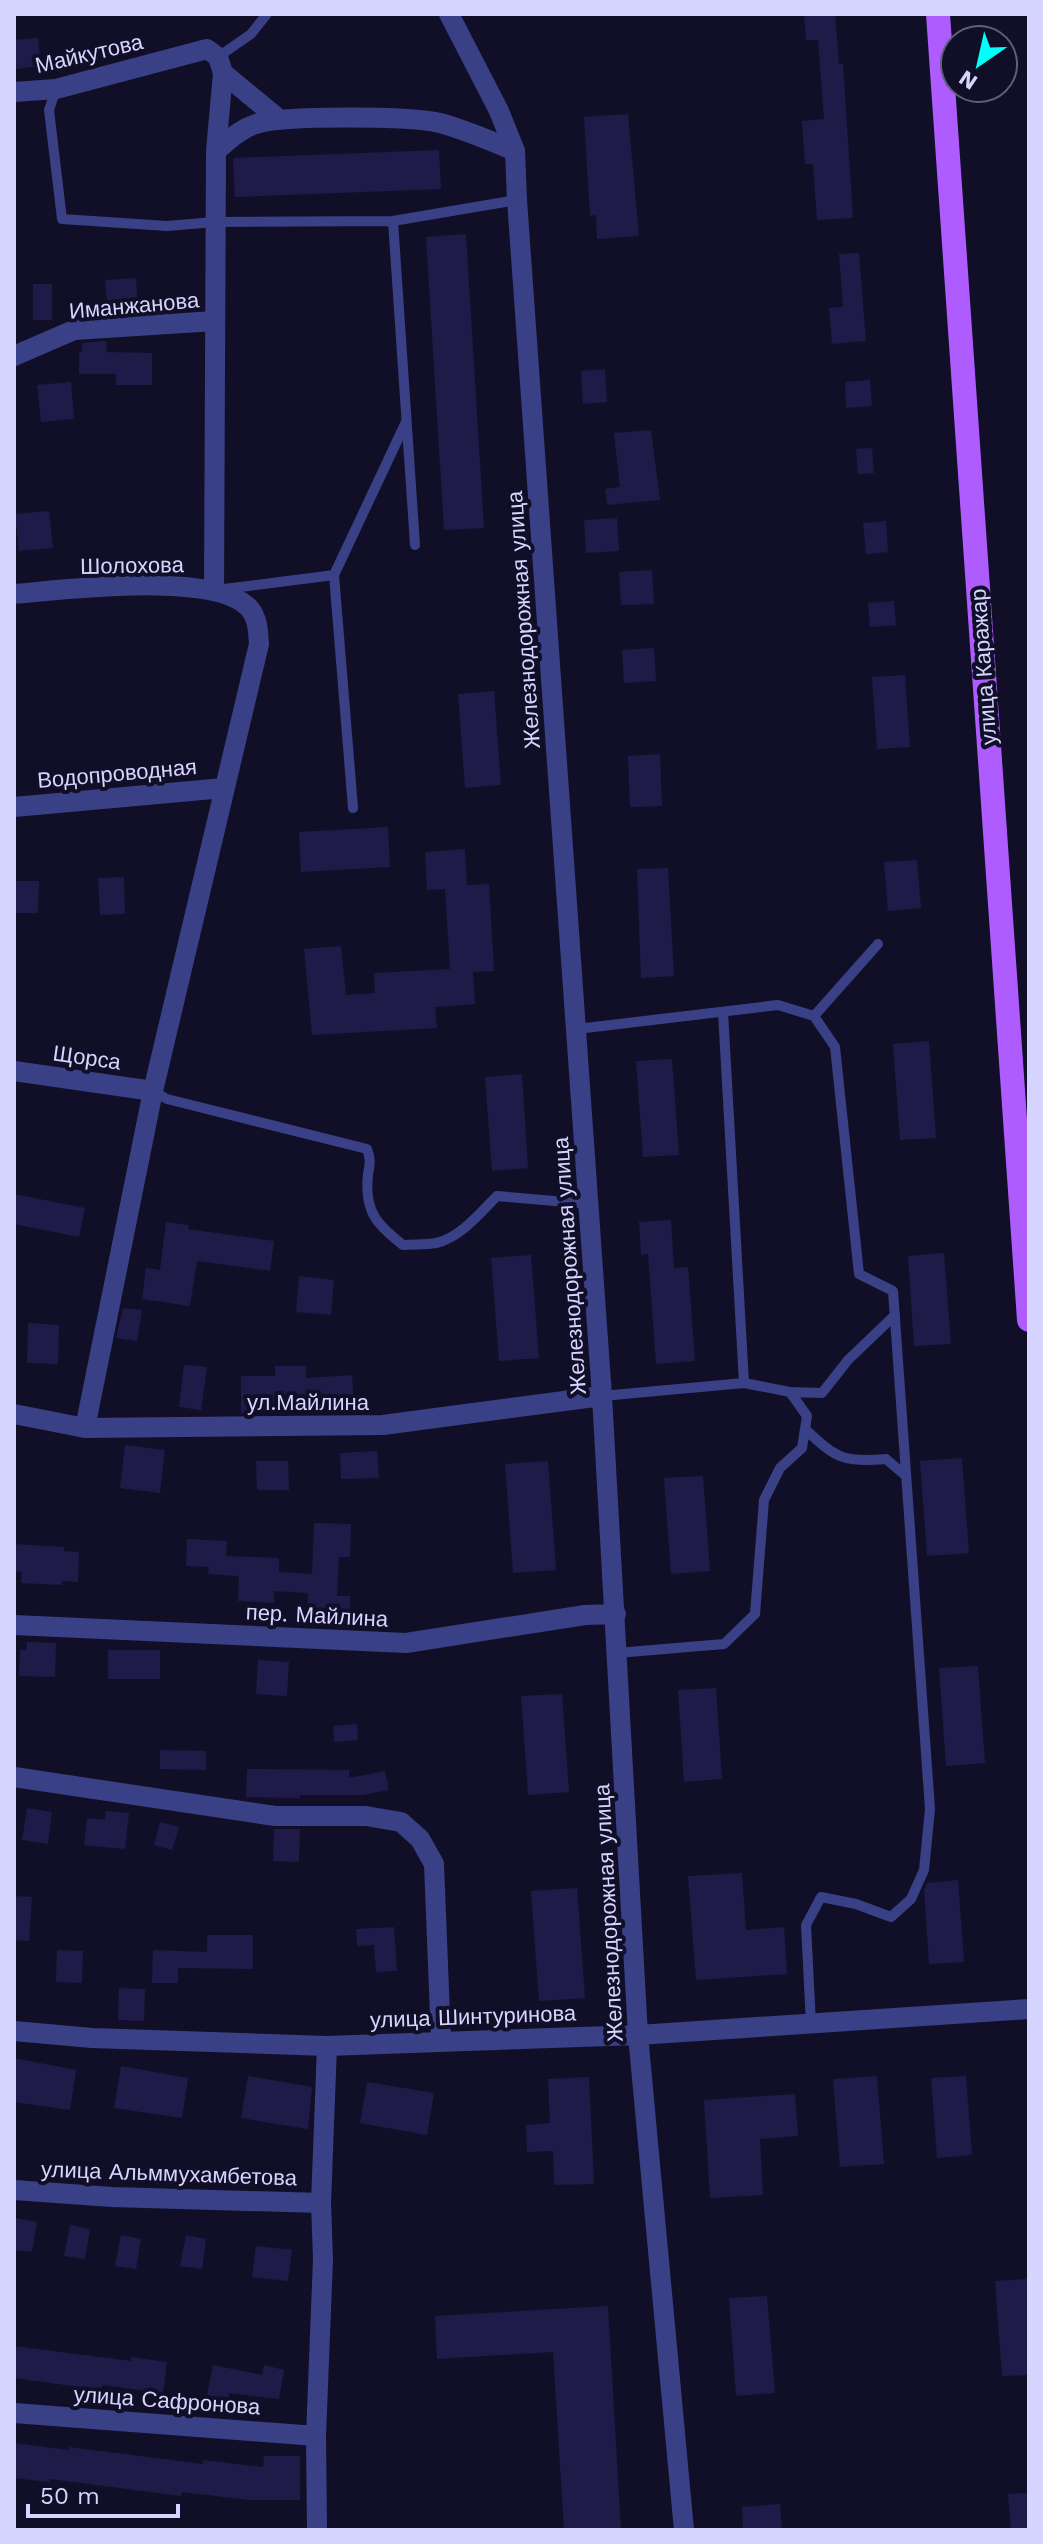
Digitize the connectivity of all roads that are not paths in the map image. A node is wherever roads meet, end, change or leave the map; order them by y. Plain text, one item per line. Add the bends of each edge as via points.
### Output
1 (267, 14) edge
2 (449, 14) edge
3 (938, 14) edge
4 (221, 65) junction
5 (56, 89) junction
6 (14, 92) edge
7 (280, 120) junction
8 (216, 151) junction
9 (515, 151) junction
10 (517, 200) junction
11 (393, 221) junction
12 (215, 222) junction
13 (215, 321) junction
14 (14, 356) edge
15 (408, 419) junction
16 (415, 545) dead end
17 (334, 575) junction
18 (214, 590) junction
19 (14, 594) edge
20 (224, 788) junction
21 (14, 807) edge
22 (353, 808) dead end
23 (878, 944) dead end
24 (723, 1012) junction
25 (814, 1016) junction
26 (577, 1029) junction
27 (14, 1071) edge
28 (153, 1091) junction
29 (589, 1204) junction
30 (895, 1315) junction
31 (1029, 1320) edge
32 (744, 1383) junction
33 (790, 1392) junction
34 (602, 1396) junction
35 (14, 1414) edge
36 (85, 1428) junction
37 (805, 1429) junction
38 (906, 1476) junction
39 (616, 1614) junction
40 (14, 1625) edge
41 (617, 1653) junction
42 (14, 1777) edge
43 (1029, 2009) edge
44 (811, 2024) junction
45 (14, 2031) edge
46 (638, 2035) junction
47 (441, 2040) junction
48 (327, 2046) junction
49 (14, 2190) edge
50 (321, 2203) junction
51 (14, 2413) edge
52 (316, 2436) junction
53 (317, 2530) edge
54 (684, 2530) edge

1 - 4 lane
2 - 9 street, Железнодорожная улица
3 - 31 main road, улица Каражар
4 - 5 street, Майкутова via 207,49
4 - 7 street
4 - 8 street
5 - 6 street, Майкутова
5 - 12 lane via 49,110 62,219 167,226
7 - 8 street via 256,123
7 - 9 street via 437,122
8 - 12 street
9 - 10 street, Железнодорожная улица
10 - 11 lane
10 - 26 street, Железнодорожная улица
11 - 12 lane
11 - 15 lane
12 - 13 street
13 - 14 street, Иманжанова via 74,330
13 - 18 street
15 - 16 lane
15 - 17 lane
17 - 18 lane
17 - 22 lane
18 - 19 street, Шолохова via 167,584
18 - 20 street, Шолохова via 248,606 257,621 259,644
20 - 21 street, Водопроводная
20 - 28 street
23 - 25 lane
24 - 25 lane via 778,1005
24 - 26 lane
24 - 32 lane
25 - 30 lane via 835,1047 859,1274 893,1291
26 - 29 street, Железнодорожная улица
27 - 28 street, Щорса
28 - 29 lane via 167,1099 367,1149 367,1202 380,1228 403,1245 450,1237 497,1196
28 - 36 street
29 - 34 street, Железнодорожная улица
30 - 33 lane via 822,1393
30 - 38 lane
32 - 33 lane
32 - 34 lane
33 - 37 lane via 807,1416
34 - 36 street, ул.Майлина via 383,1425
34 - 39 street, Железнодорожная улица
35 - 36 street, ул.Майлина
37 - 38 lane via 831,1453 854,1461 886,1459
37 - 41 lane via 802,1448 780,1468 764,1500 755,1614 724,1644
38 - 44 lane via 930,1809 924,1870 911,1899 891,1917 821,1897 806,1925
39 - 40 street, пер. Майлина via 406,1643
39 - 41 street, Железнодорожная улица
41 - 46 street, Железнодорожная улица
42 - 47 street via 275,1816 366,1816 401,1822 420,1839 434,1864
43 - 44 street, улица Шинтуринова
44 - 46 street, улица Шинтуринова
45 - 48 street, улица Шинтуринова
46 - 47 street, улица Шинтуринова
46 - 54 street, Железнодорожная улица
47 - 48 street, улица Шинтуринова
48 - 50 street
49 - 50 street, улица Альммухамбетова
50 - 52 street
51 - 52 street, улица Сафронова
52 - 53 street

